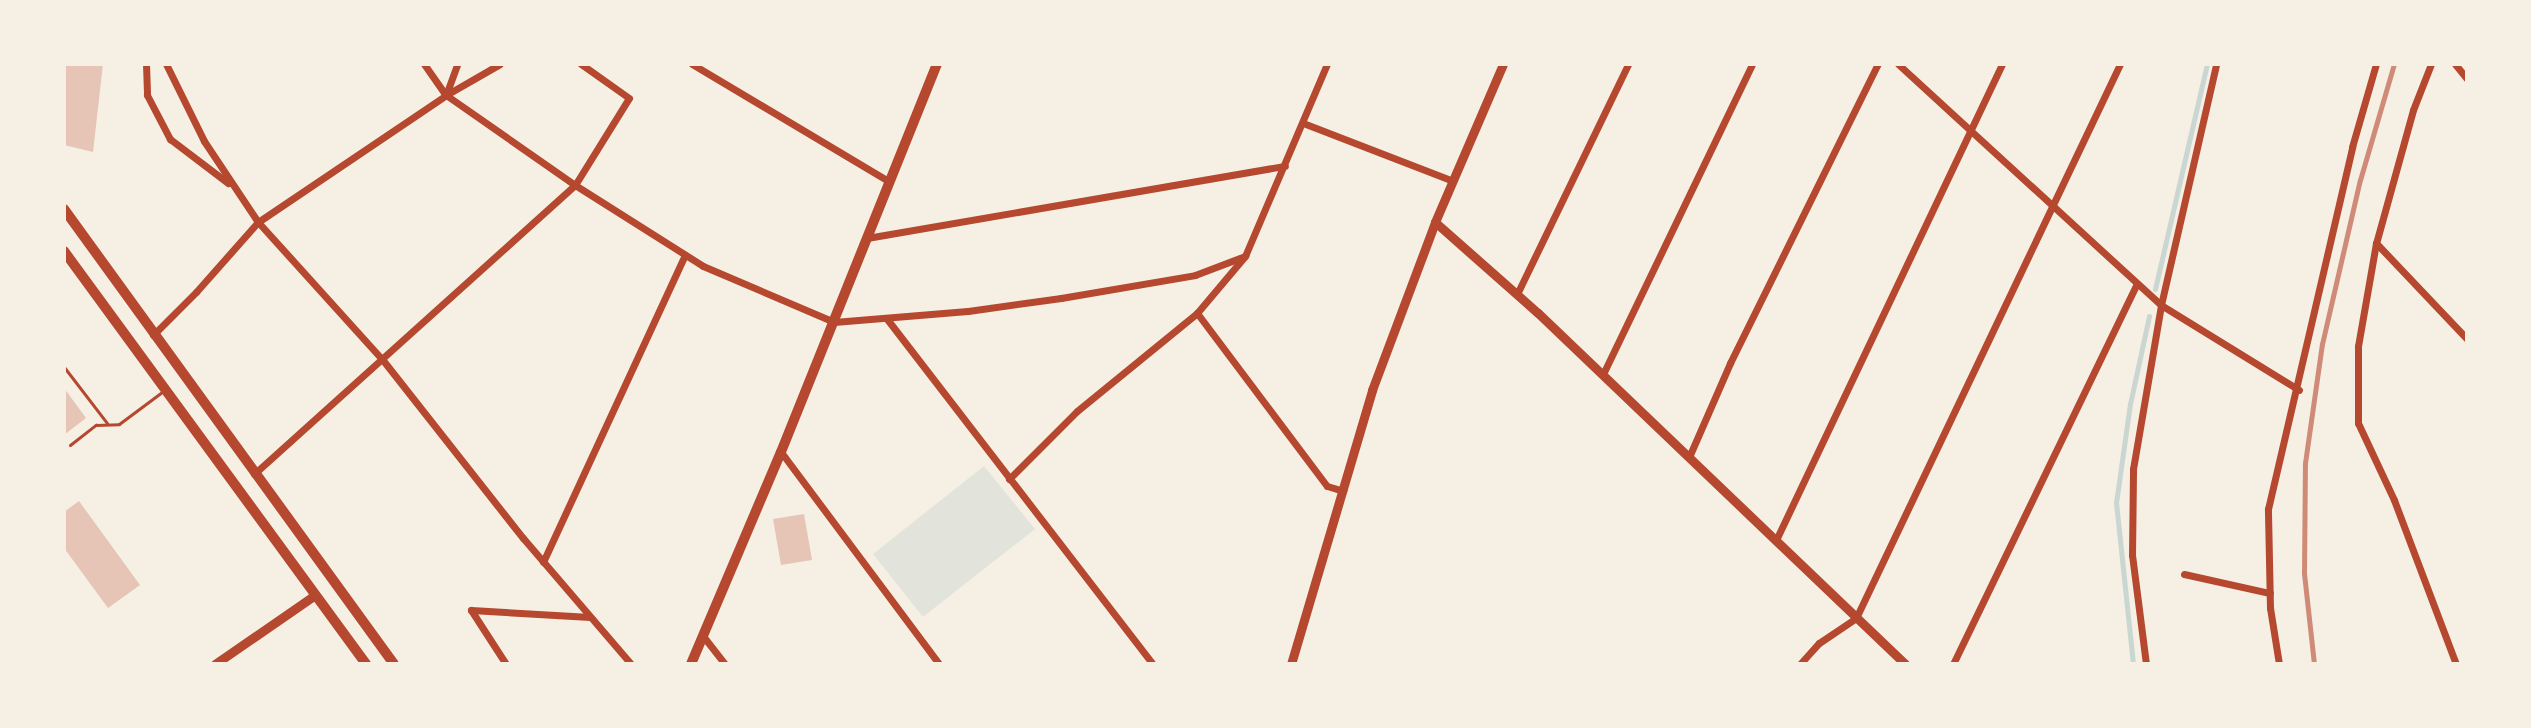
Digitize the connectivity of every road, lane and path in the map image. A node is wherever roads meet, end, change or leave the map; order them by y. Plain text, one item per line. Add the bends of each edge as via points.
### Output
1 (146, 64) edge
2 (166, 64) edge
3 (424, 64) edge
4 (457, 64) edge
5 (500, 64) edge
6 (581, 64) edge
7 (692, 64) edge
8 (937, 64) edge
9 (1327, 64) edge
10 (1503, 64) edge
11 (1628, 64) edge
12 (1752, 64) edge
13 (1878, 64) edge
14 (1898, 64) edge
15 (2002, 64) edge
16 (2120, 64) edge
17 (2216, 64) edge
18 (2376, 64) edge
19 (2431, 64) edge
20 (2455, 64) edge
21 (2467, 79) edge
22 (446, 95) junction
23 (1303, 123) junction
24 (1973, 131) junction
25 (1285, 166) junction
26 (1453, 181) junction
27 (890, 182) junction
28 (575, 185) junction
29 (234, 187) junction
30 (2053, 206) junction
31 (64, 209) edge
32 (258, 222) junction
33 (1435, 222) junction
34 (867, 238) junction
35 (2376, 243) junction
36 (64, 251) edge
37 (685, 255) junction
38 (1245, 256) junction
39 (2137, 284) junction
40 (1517, 294) junction
41 (2161, 305) junction
42 (1197, 313) junction
43 (887, 319) junction
44 (834, 322) junction
45 (153, 335) junction
46 (2467, 339) edge
47 (382, 359) junction
48 (64, 367) edge
49 (1603, 374) junction
50 (165, 390) junction
51 (2299, 390) junction
52 (107, 423) junction
53 (70, 445) dead end
54 (781, 452) junction
55 (1689, 457) junction
56 (254, 474) junction
57 (1009, 479) junction
58 (1343, 491) junction
59 (1776, 540) junction
60 (543, 562) junction
61 (2184, 574) dead end
62 (2270, 593) junction
63 (315, 595) junction
64 (590, 617) junction
65 (1856, 618) junction
66 (703, 636) junction
67 (215, 664) edge
68 (366, 664) edge
69 (394, 664) edge
70 (506, 664) edge
71 (631, 664) edge
72 (691, 664) edge
73 (725, 664) edge
74 (939, 664) edge
75 (1153, 664) edge
76 (1291, 664) edge
77 (1800, 664) edge
78 (1905, 664) edge
79 (1953, 664) edge
80 (2146, 664) edge
81 (2279, 664) edge
82 (2456, 664) edge

1 - 29 street via 147,95 170,139
2 - 29 street
3 - 22 street
4 - 22 street
5 - 22 street
6 - 28 street via 629,98
7 - 27 street
8 - 27 main road
9 - 23 street
10 - 26 street
11 - 40 street
12 - 49 street
13 - 55 street
14 - 24 street
15 - 24 street
16 - 30 street
17 - 41 street
18 - 51 street via 2352,147
19 - 35 street
20 - 21 street
22 - 28 street
22 - 32 street
23 - 25 street
23 - 26 street
24 - 30 street
24 - 59 street
25 - 34 street
25 - 38 street
26 - 33 street
27 - 34 main road
28 - 37 street
28 - 47 street
29 - 32 street
30 - 39 street
30 - 65 street
31 - 45 main road
32 - 45 street
32 - 47 street
33 - 40 street
33 - 58 street via 1372,390
34 - 44 main road
35 - 46 street
35 - 82 street via 2358,346 2358,423 2394,500
36 - 50 main road
37 - 44 street
37 - 60 street
38 - 42 street
38 - 43 street via 1195,275
39 - 41 street
39 - 79 street
40 - 49 street
41 - 51 street
41 - 80 street via 2133,469 2132,555
42 - 57 street via 1077,411
42 - 58 street via 1327,486
43 - 44 street
43 - 57 street
44 - 54 main road
45 - 56 main road
47 - 56 street
47 - 60 street
48 - 52 lane
49 - 55 street
50 - 52 lane via 119,424
50 - 63 main road
51 - 62 street via 2268,509
52 - 53 lane
54 - 66 main road
54 - 74 street
55 - 59 street
56 - 69 main road
57 - 75 street
58 - 76 street
59 - 65 street
60 - 64 street
61 - 62 street
62 - 81 street
63 - 67 street
63 - 68 main road
64 - 70 street via 471,610
64 - 71 street
65 - 77 street
65 - 78 street
66 - 72 main road
66 - 73 street

